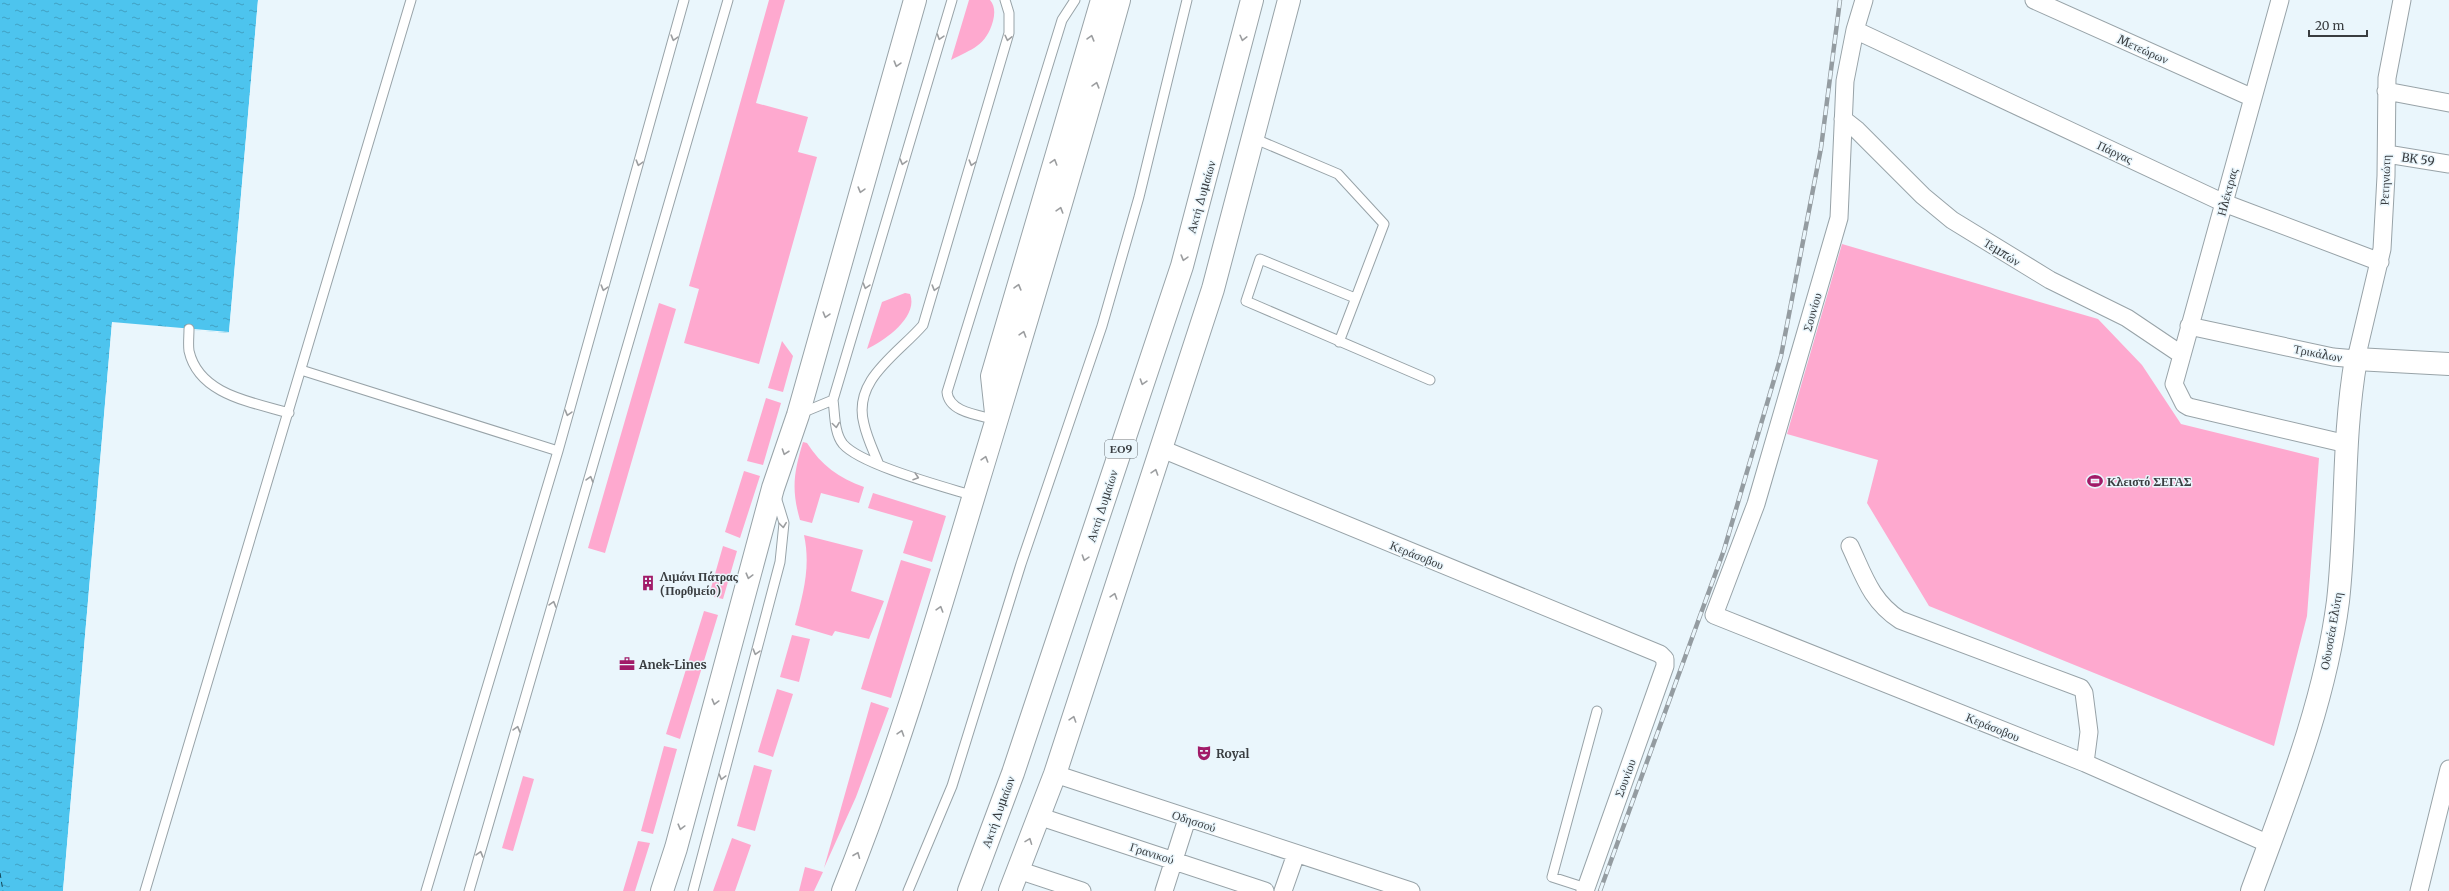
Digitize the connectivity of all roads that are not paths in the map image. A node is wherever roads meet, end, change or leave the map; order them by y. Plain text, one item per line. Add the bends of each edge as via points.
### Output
1 (411, 0) edge
2 (684, 0) edge
3 (728, 0) edge
4 (915, 0) edge
5 (952, 0) edge
6 (1005, 0) edge
7 (1075, 0) edge
8 (1102, 0) edge
9 (1119, 0) edge
10 (1187, 0) edge
11 (1252, 0) edge
12 (1289, 0) edge
13 (1864, 0) edge
14 (2034, 0) edge
15 (2280, 0) edge
16 (2402, 0) edge
17 (1855, 30) junction
18 (2386, 91) junction
19 (2253, 98) junction
20 (2449, 103) edge
21 (1843, 119) junction
22 (1253, 138) junction
23 (2387, 154) junction
24 (2449, 164) edge
25 (2224, 203) junction
26 (2380, 262) junction
27 (1355, 298) junction
28 (2189, 326) junction
29 (189, 329) dead end
30 (1339, 342) junction
31 (2182, 355) junction
32 (2356, 360) junction
33 (2448, 368) edge
34 (301, 370) junction
35 (1430, 380) dead end
36 (833, 400) junction
37 (289, 413) junction
38 (798, 415) junction
39 (997, 420) junction
40 (2347, 444) junction
41 (1162, 449) junction
42 (558, 451) junction
43 (879, 465) junction
44 (774, 488) junction
45 (974, 496) junction
46 (1850, 546) dead end
47 (1714, 615) joint
48 (1665, 666) joint
49 (1598, 711) dead end
50 (2085, 763) junction
51 (2449, 769) edge
52 (1055, 774) junction
53 (1038, 816) junction
54 (1187, 818) junction
55 (2269, 844) junction
56 (1296, 854) junction
57 (1174, 861) junction
58 (1018, 870) junction
59 (1585, 889) edge
60 (1403, 890) edge
61 (145, 891) edge
62 (426, 891) edge
63 (469, 891) edge
64 (662, 891) edge
65 (693, 891) edge
66 (843, 891) edge
67 (908, 891) edge
68 (970, 891) edge
69 (1010, 891) edge
70 (1082, 891) edge
71 (1164, 891) edge
72 (1266, 891) edge
73 (1284, 891) edge
74 (2252, 891) edge
75 (2419, 891) edge

1 - 34 lane
2 -> 42 lane
63 -> 3 lane
4 -> 38 main road
5 -> 36 lane
6 -> 43 lane via 1009,13 1009,33 923,325 884,363 863,394 861,410 864,425
7 - 39 lane via 1062,20 947,392 948,400 953,406
39 -> 8 main road via 992,376
39 -> 9 main road via 1065,194
10 - 67 lane via 1139,197 1102,326 1021,564 952,786
11 -> 68 main road, Ακτή Δυμαίων / ΕΟ9 via 1182,266 1015,765
12 - 22 main road
13 - 17 street, Σουνίου
14 - 19 street, Μετεώρων
15 - 19 street, Ηλέκτρας
16 - 18 street, Ρετηνιώτη
17 - 21 street, Σουνίου via 1845,82
17 - 25 street, Πάργας
18 - 20 street
18 - 23 street, Ρετηνιώτη
19 - 25 street, Ηλέκτρας
21 - 31 street, Τεμπών via 1858,130 1923,196 1952,220 2032,270 2127,318
21 - 47 street, Σουνίου via 1839,218 1756,504
22 - 27 lane via 1338,174 1384,224
22 - 41 main road via 1228,237
23 - 24 street, BK 59
23 - 26 street, Ρετηνιώτη
25 - 26 street, Πάργας
25 - 28 street, Ηλέκτρας
26 - 32 street, Ρετηνιώτη
27 - 30 lane
27 - 30 lane via 1260,259 1246,301
28 - 31 street, Ηλέκτρας
28 - 32 street, Τρικάλων
29 - 37 lane via 189,350 197,370 211,385 230,394
30 - 35 lane
31 - 40 street, Ηλέκτρας via 2174,384 2184,404 2189,408
32 - 33 main road, Τρικάλων
32 - 40 main road, Οδυσσέα Ελύτη
34 - 37 lane
34 - 42 lane
36 - 38 lane
36 -> 43 lane via 838,434 843,444 851,451
37 - 61 lane
38 -> 44 main road
45 -> 39 main road
40 - 55 main road, Οδυσσέα Ελύτη via 2343,540 2332,636 2301,758
41 - 48 street, Κεράσοβου via 1660,654 1665,659
52 -> 41 main road
42 - 62 lane
43 -> 45 lane
44 -> 64 main road
44 -> 65 lane via 784,523 780,562
66 -> 45 main road via 896,751
46 - 50 street via 1874,597 1887,612 1900,620 2081,688 2084,693 2089,732
47 - 50 street, Κεράσοβου
48 - 59 street, Σουνίου
49 - 59 lane via 1552,877
50 - 55 street, Κεράσοβου
51 - 75 street
52 - 53 main road
52 - 54 street, Οδησσού
53 - 57 street, Γρανικού
58 -> 53 main road
54 - 56 street, Οδησσού
54 - 57 street
55 - 74 main road, Οδυσσέα Ελύτη
56 - 60 street, Οδησσού
56 - 73 street
57 - 71 street
57 - 72 street, Γρανικού
58 - 69 main road
58 - 70 street

